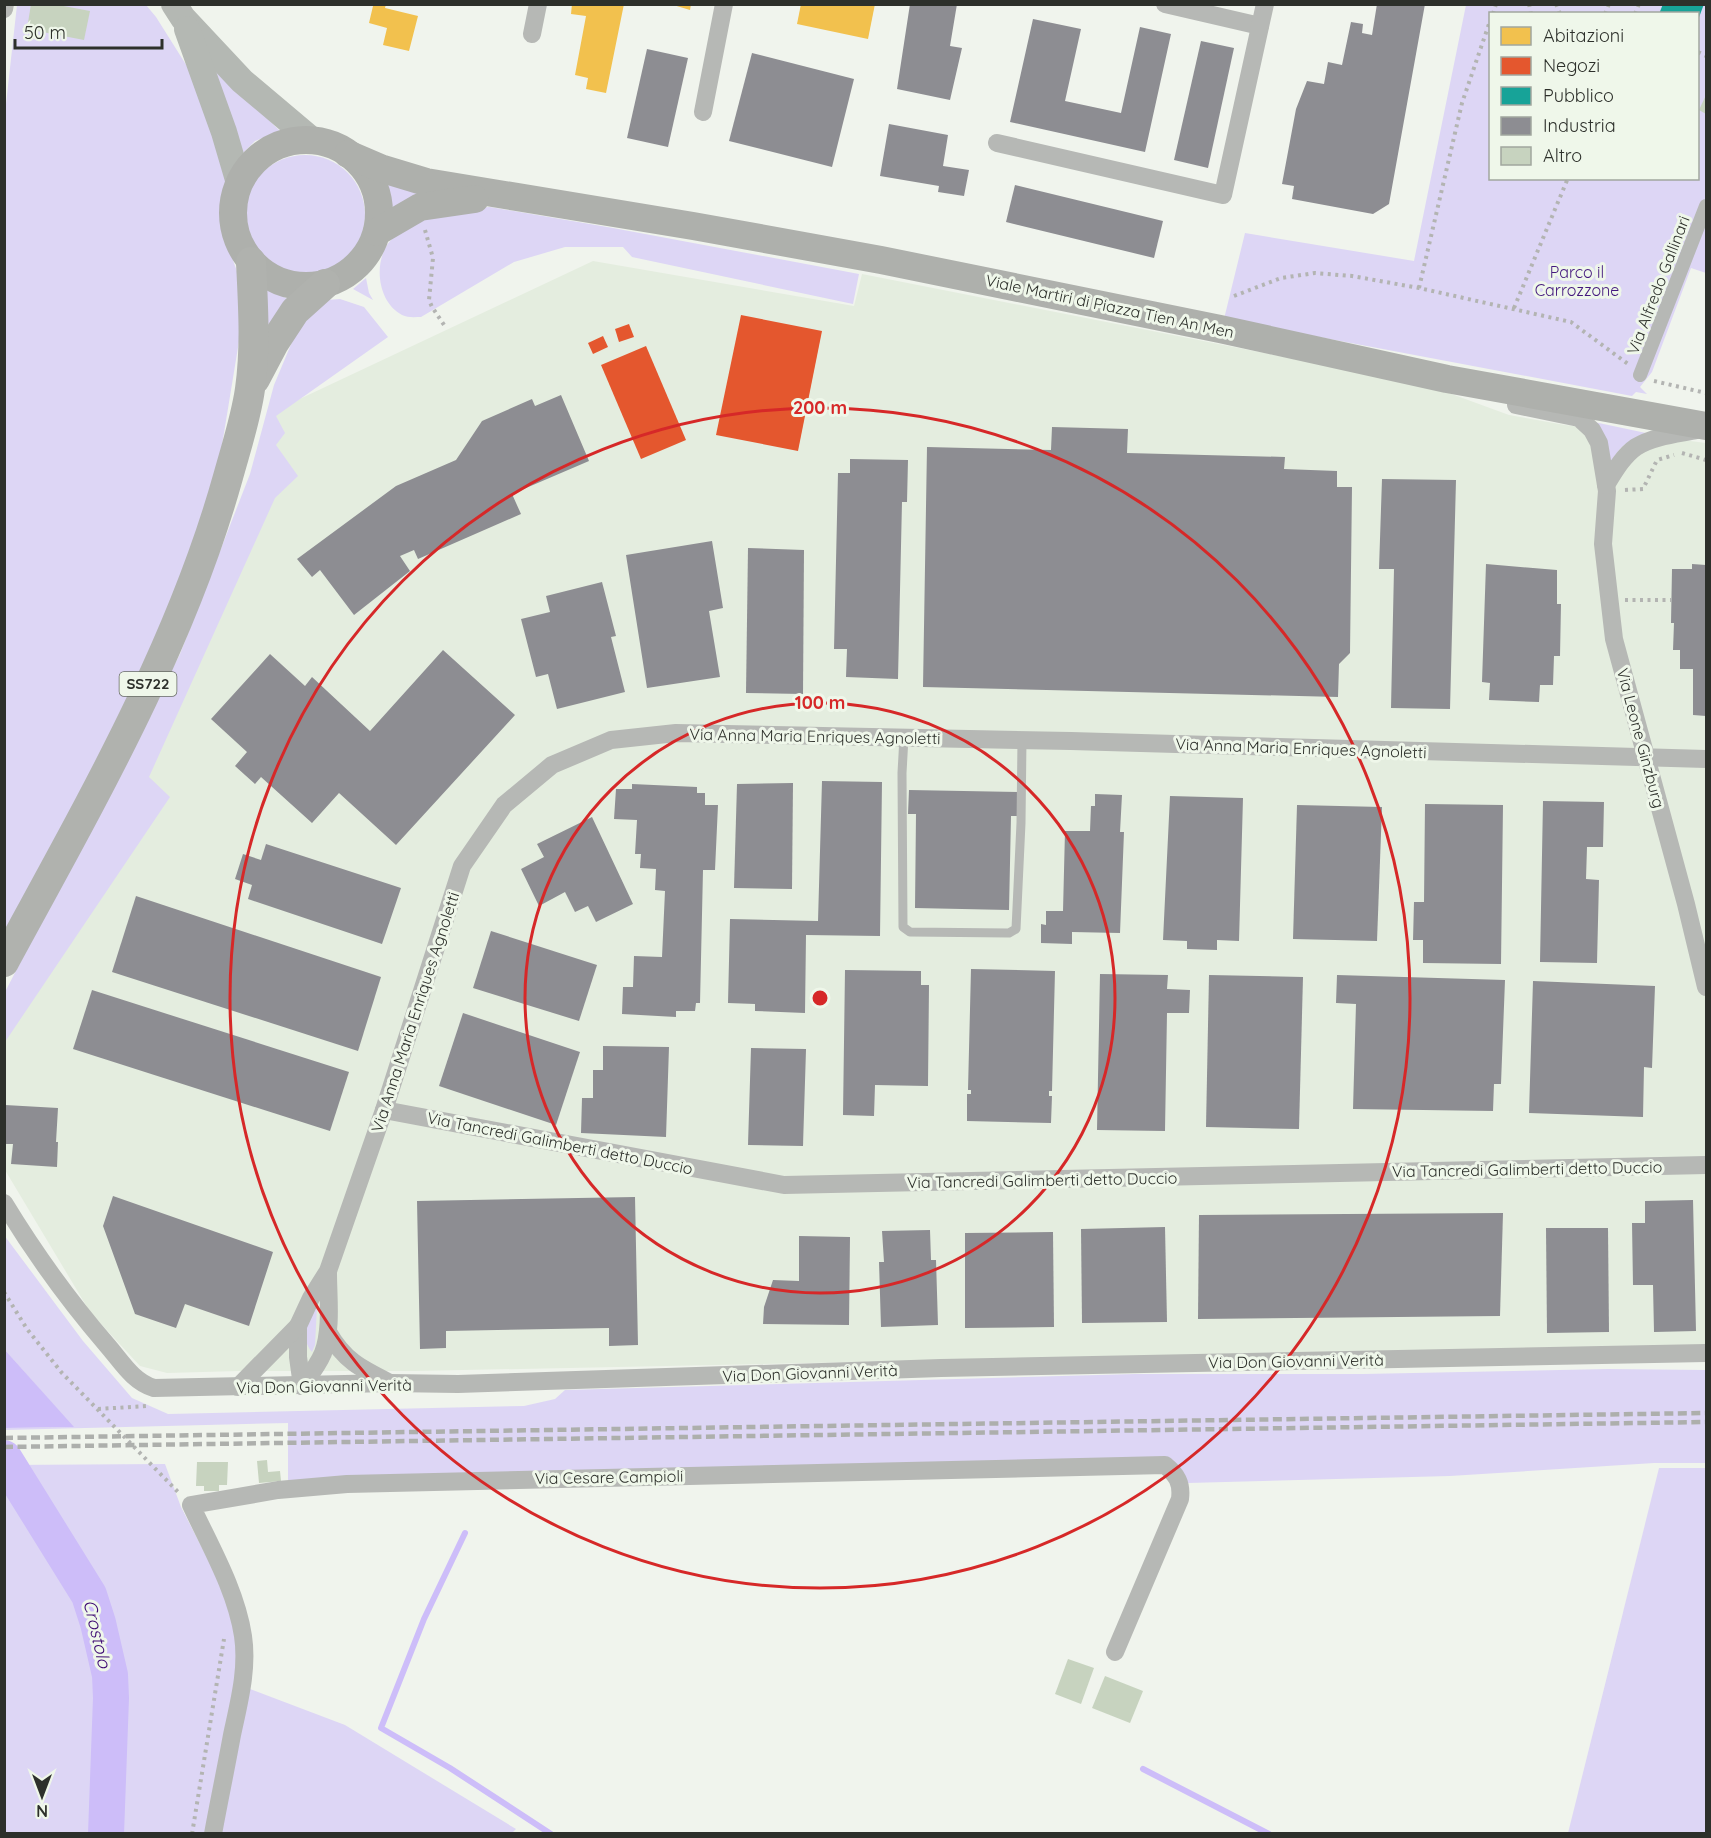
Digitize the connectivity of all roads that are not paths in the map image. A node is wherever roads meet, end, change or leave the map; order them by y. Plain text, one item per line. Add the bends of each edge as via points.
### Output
1 (538, 4) edge
2 (724, 4) edge
3 (1165, 4) edge
4 (1264, 4) edge
5 (178, 11) edge
6 (1260, 26) junction
7 (532, 34) dead end
8 (703, 112) dead end
9 (312, 140) junction
10 (997, 143) dead end
11 (348, 154) junction
12 (239, 183) junction
13 (513, 196) junction
14 (1707, 206) edge
15 (376, 232) junction
16 (251, 262) junction
17 (325, 284) junction
18 (1640, 375) road end
19 (1447, 379) junction
20 (250, 390) junction
21 (1707, 427) edge
22 (1606, 488) junction
23 (904, 737) junction
24 (1022, 740) junction
25 (1646, 758) junction
26 (1707, 759) edge
27 (4, 962) edge
28 (1707, 987) edge
29 (384, 1110) junction
30 (1707, 1165) edge
31 (4, 1203) edge
32 (328, 1271) junction
33 (298, 1326) junction
34 (328, 1332) junction
35 (1707, 1353) edge
36 (390, 1383) junction
37 (302, 1386) junction
38 (238, 1388) junction
39 (1115, 1652) dead end
40 (213, 1833) edge

1 - 7 street
2 - 8 street
3 - 6 street
4 - 6 street
5 - 9 main road via 242,81
5 - 12 main road
6 - 10 street via 1222,195
9 - 11 main road, Viale Martiri di Piazza Tien An Men via 331,144
9 - 12 main road, Viale Martiri di Piazza Tien An Men via 289,142 269,150 251,164
11 - 13 main road, Viale Martiri di Piazza Tien An Men via 426,182
11 - 15 main road, Viale Martiri di Piazza Tien An Men via 364,169 375,188 379,210
12 - 16 main road, Viale Martiri di Piazza Tien An Men via 233,203 233,224 239,244
13 - 15 main road, Viale Martiri di Piazza Tien An Men via 420,207
13 - 19 main road, Viale Martiri di Piazza Tien An Men via 881,260
14 - 18 street, Via Alfredo Gallinari
15 - 17 main road, Viale Martiri di Piazza Tien An Men via 359,264
16 - 17 main road, Viale Martiri di Piazza Tien An Men via 285,284
16 - 20 highway, Viale Martiri di Piazza Tien An Men / SS722 via 254,333
17 - 20 highway, Viale Martiri di Piazza Tien An Men / SS722 via 295,311
19 - 21 main road, Viale Martiri di Piazza Tien An Men
19 - 22 street, Via Leone Ginzburg via 1509,404 1579,418 1599,443
20 - 27 highway, Viale Martiri di Piazza Tien An Men / SS722 via 217,514 171,638 92,800
21 - 22 street via 1636,447 1621,462
22 - 25 street, Via Leone Ginzburg via 1603,544 1614,639
23 - 24 street, Via Anna Maria Enriques Agnoletti
23 - 24 lane via 903,927 910,933 1009,933 1016,928
23 - 29 street, Via Anna Maria Enriques Agnoletti via 676,732 611,740 552,765 504,805 462,866
24 - 25 street, Via Anna Maria Enriques Agnoletti
25 - 26 street, Via Anna Maria Enriques Agnoletti
25 - 28 street, Via Leone Ginzburg
29 - 30 street, Via Tancredi Galimberti detto Duccio via 784,1185
29 - 32 street, Via Anna Maria Enriques Agnoletti
31 - 38 street, Via Don Giovanni Verità via 45,1266 135,1378 148,1386 164,1388
32 - 33 street, Via Anna Maria Enriques Agnoletti
32 - 34 street, Via Anna Maria Enriques Agnoletti
33 - 37 street, Via Anna Maria Enriques Agnoletti
33 - 38 street, Via Anna Maria Enriques Agnoletti
34 - 36 street via 337,1348 356,1366
34 - 37 street, Via Anna Maria Enriques Agnoletti via 322,1355
35 - 36 street, Via Don Giovanni Verità
36 - 37 street, Via Don Giovanni Verità
37 - 38 street, Via Don Giovanni Verità
39 - 40 street, Via Cesare Campioli via 1180,1499 1181,1486 1176,1474 1165,1465 347,1484 190,1504 223,1573 243,1637 242,1684

